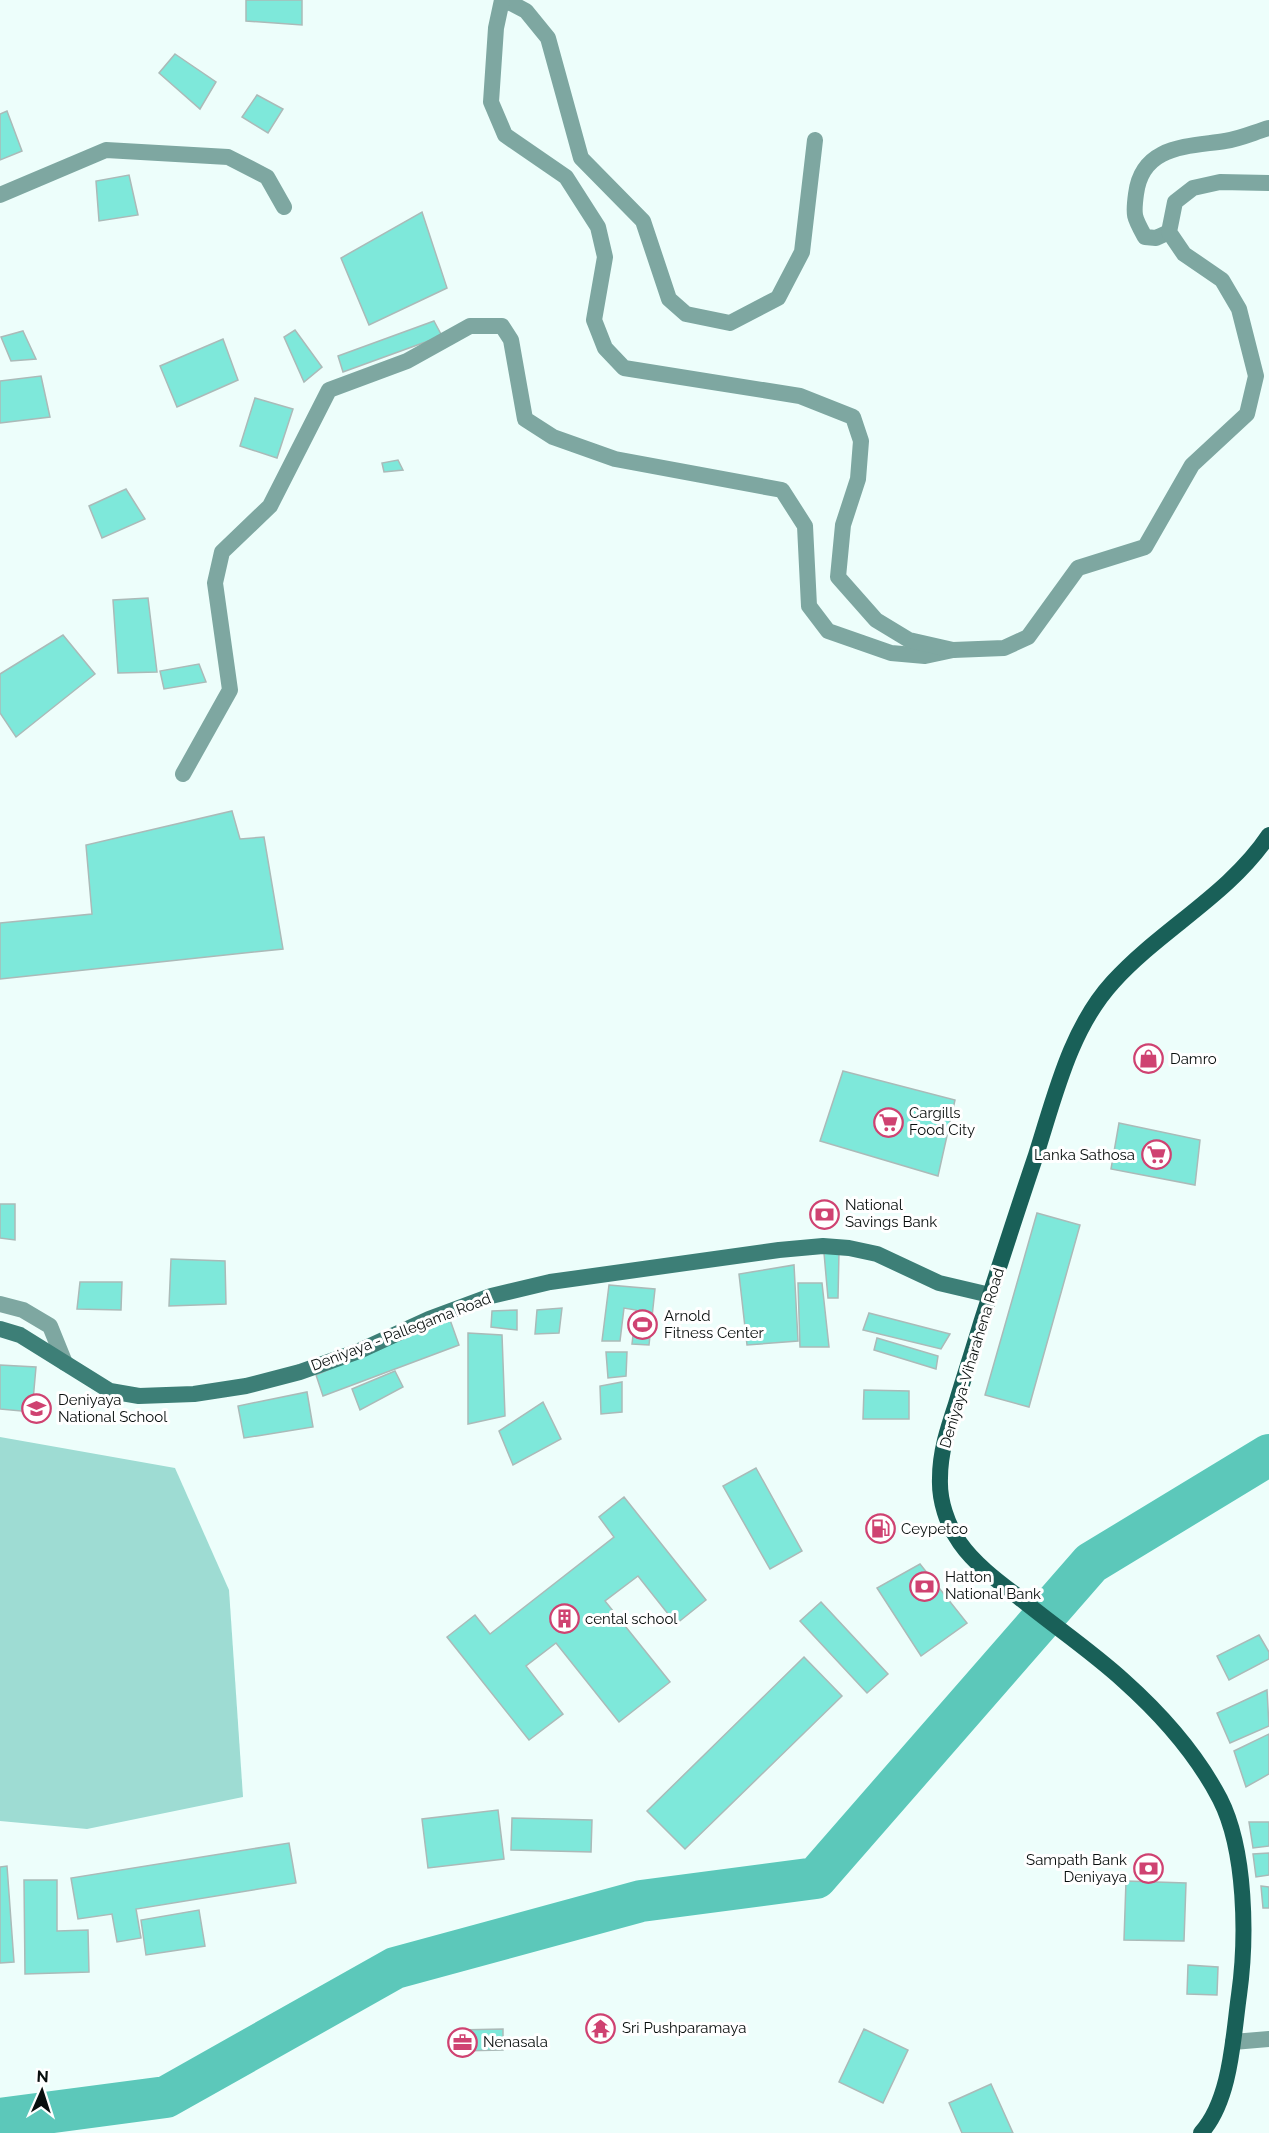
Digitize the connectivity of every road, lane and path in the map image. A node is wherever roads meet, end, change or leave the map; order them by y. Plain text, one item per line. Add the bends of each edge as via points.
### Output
1 (503, 0) edge
2 (1269, 128) edge
3 (815, 140) dead end
4 (1269, 183) edge
5 (0, 195) edge
6 (284, 207) dead end
7 (1169, 232) junction
8 (953, 650) junction
9 (183, 774) dead end
10 (1269, 836) edge
11 (990, 1295) junction
12 (0, 1304) edge
13 (0, 1329) edge
14 (65, 1363) junction
15 (1269, 2039) edge
16 (1233, 2042) junction
17 (1201, 2133) edge

1 - 3 street via 526,11 548,38 581,158 643,221 669,299 686,314 730,323 778,297 802,252
1 - 8 street via 496,28 491,102 505,135 566,177 598,227 605,257 594,320 605,348 624,368 800,396 853,417 861,441 858,479 843,525 838,577 876,620 909,640
2 - 7 street via 1227,141 1181,146 1151,160 1138,180 1133,215 1145,237 1156,238
4 - 7 street via 1220,182 1193,188 1175,202
5 - 6 street via 106,150 228,157 267,177
7 - 8 street via 1184,254 1222,280 1239,309 1256,376 1247,414 1192,465 1145,547 1078,568 1028,636 1004,648
8 - 9 street via 925,656 891,653 828,631 809,606 805,526 782,490 615,459 553,437 525,419 511,340 502,326 470,326 407,361 329,390 270,506 222,552 215,583 230,690
10 - 11 main road, Deniyaya-Viharahena Road via 1234,876 1111,983 1085,1022 1067,1061
11 - 14 main road, Deniyaya - Pallegama Road via 939,1282 877,1254 823,1246 550,1282 491,1296 359,1351 246,1386 194,1394 139,1396 110,1391
11 - 16 main road, Deniyaya-Viharahena Road via 944,1441 940,1479 944,1513 960,1543 992,1576 1122,1679 1163,1719 1189,1749 1221,1800 1236,1840 1243,1908 1242,1975
12 - 14 street via 23,1310 50,1326
13 - 14 main road, Deniyaya - Pallegama Road via 20,1335
15 - 16 street
16 - 17 main road, Deniyaya-Viharahena Road via 1219,2102

